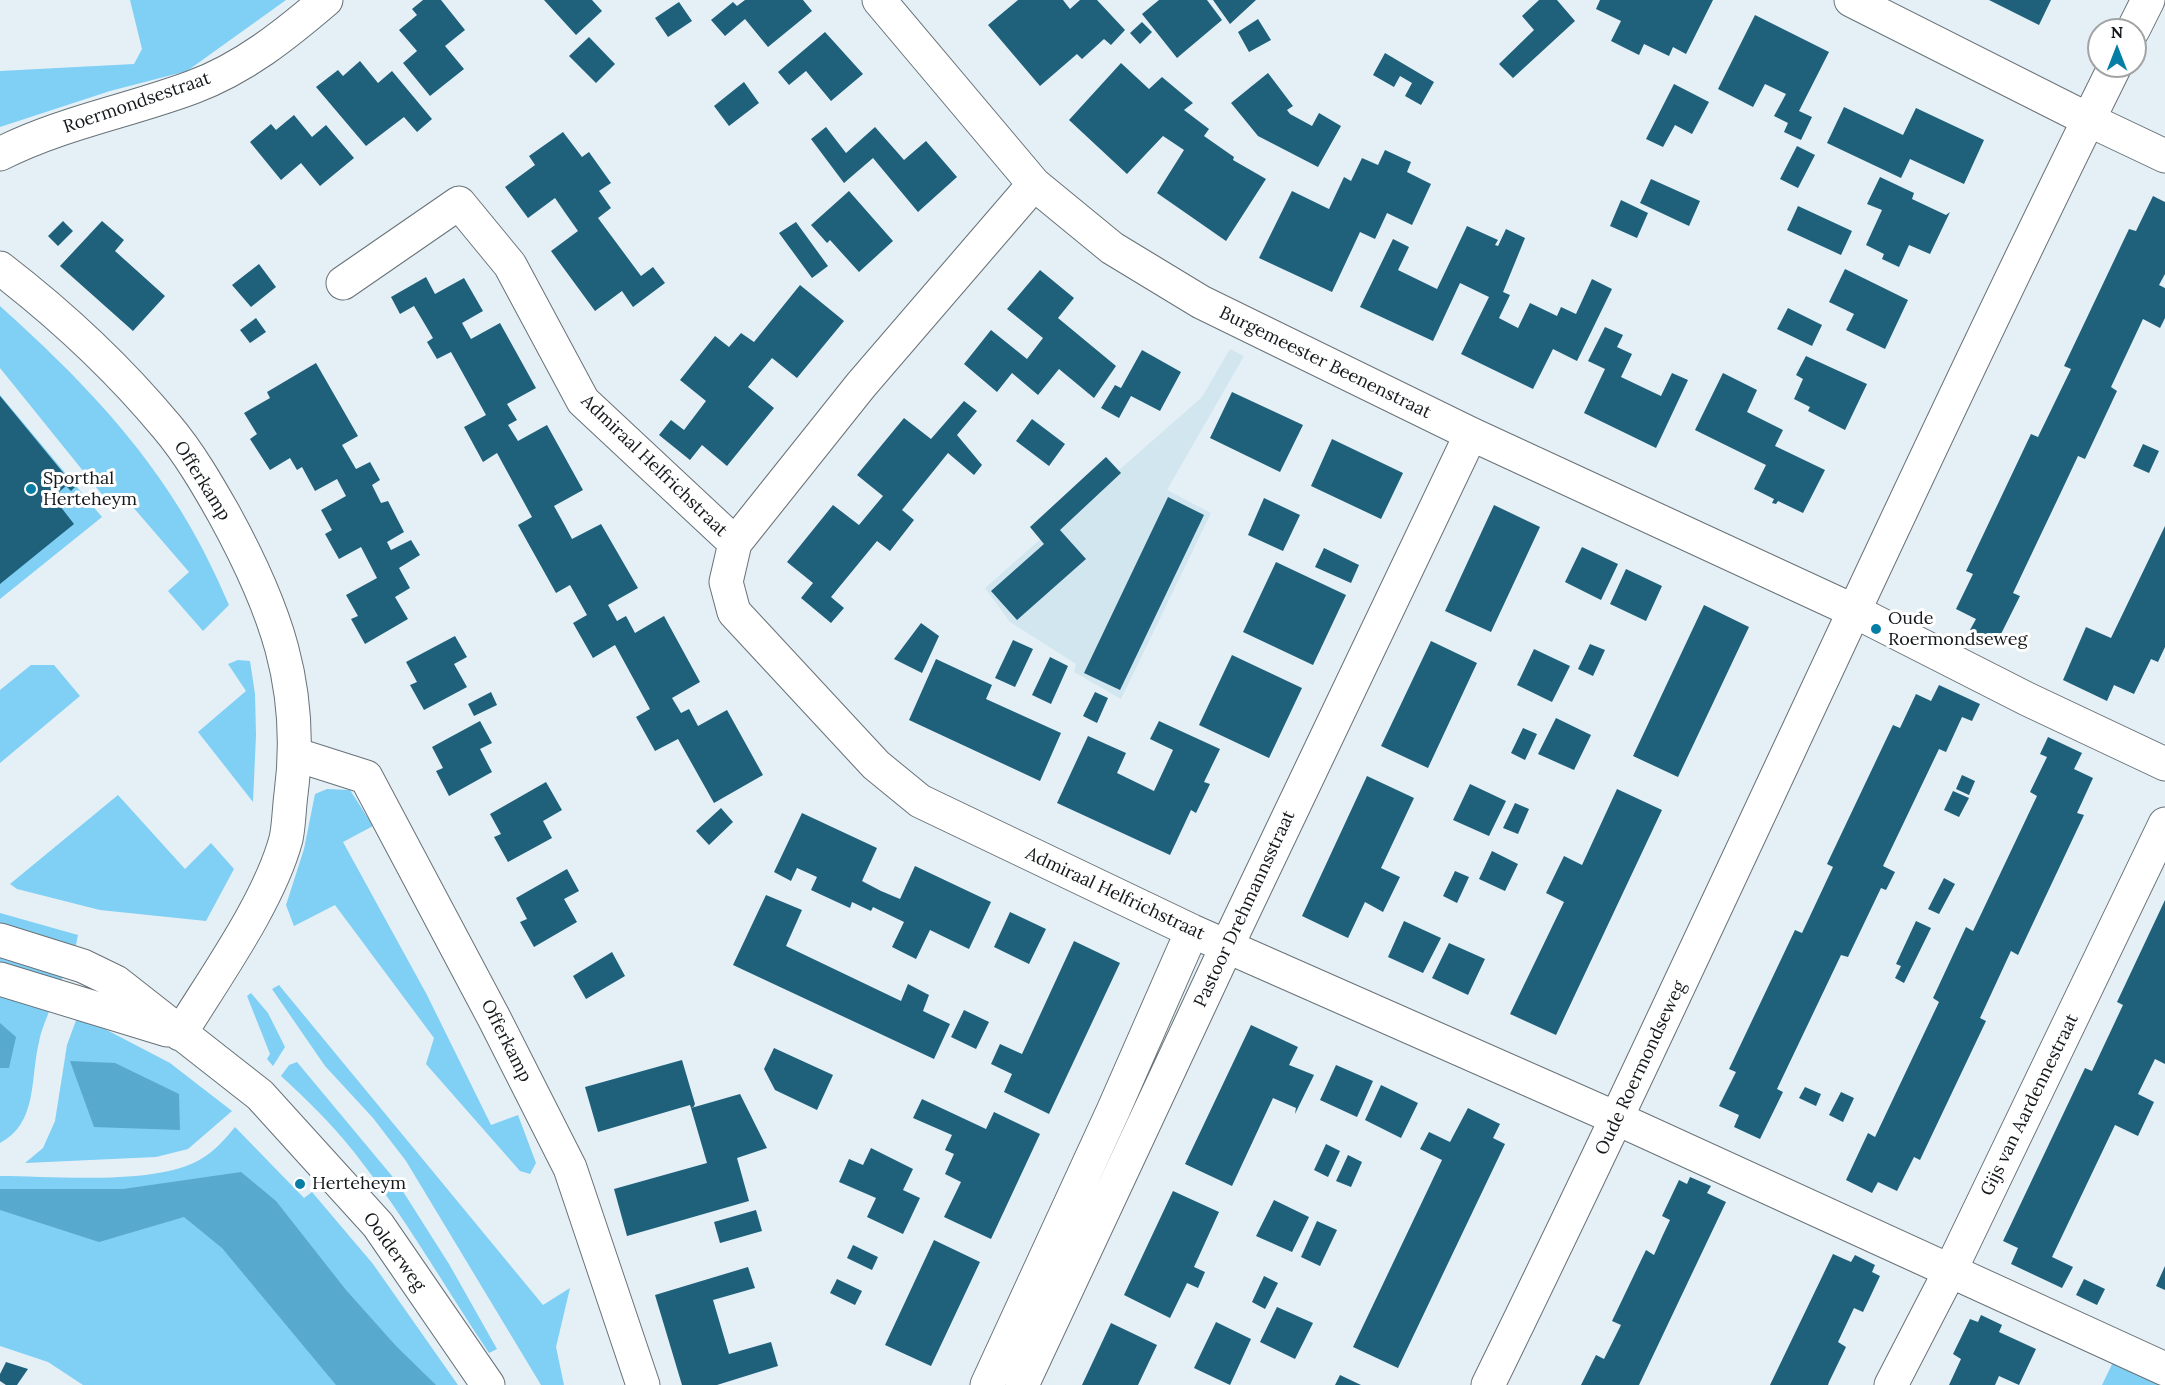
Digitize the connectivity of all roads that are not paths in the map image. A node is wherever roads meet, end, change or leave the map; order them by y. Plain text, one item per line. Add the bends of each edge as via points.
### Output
1 (326, 0) edge
2 (879, 0) edge
3 (1851, 0) edge
4 (2148, 0) edge
5 (2139, 18) edge
6 (2109, 78) edge
7 (2089, 120) junction
8 (0, 154) edge
9 (2165, 156) edge
10 (1034, 184) junction
11 (0, 268) edge
12 (343, 283) dead end
13 (1471, 434) junction
14 (735, 543) junction
15 (1854, 611) junction
16 (297, 755) junction
17 (2165, 764) edge
18 (2165, 824) edge
19 (1191, 931) junction
20 (0, 940) edge
21 (1227, 946) junction
22 (0, 980) edge
23 (180, 1034) junction
24 (1618, 1119) junction
25 (1950, 1271) junction
26 (2165, 1370) edge
27 (488, 1385) edge
28 (643, 1385) edge
29 (987, 1385) edge
30 (1022, 1385) edge
31 (1488, 1385) edge
32 (1892, 1385) edge

1 - 8 street, Roermondsestraat via 260,54 228,71 194,87 62,128
2 - 10 street, Burgemeester Beenenstraat
3 - 7 street
4 - 5 street
6 - 7 street, Oude Roermondseweg
7 - 9 street
7 - 15 street, Oude Roermondseweg
10 - 13 street, Burgemeester Beenenstraat via 1112,248 1201,302
10 - 14 street, Admiraal Helfrichstraat via 861,385
11 - 16 street, Offerkamp via 70,326 126,381 168,428 205,480 246,554 281,636
12 - 14 street, Admiraal Helfrichstraat via 459,203 510,265 583,401
13 - 15 street, Burgemeester Beenenstraat
13 - 21 street, Pastoor Drehmannsstraat
14 - 19 street, Admiraal Helfrichstraat via 726,582 734,612 876,765 920,801
15 - 17 street, Burgemeester Beenenstraat
15 - 24 street, Oude Roermondseweg
16 - 23 street, Offerkamp via 285,839 260,903
16 - 28 street, Offerkamp via 366,777 570,1168
18 - 25 street, Gijs van Aardennestraat
19 - 21 street, Admiraal Helfrichstraat
19 - 29 street, Pastoor Drehmannsstraat
20 - 23 street, Oolderweg via 83,966 116,982
21 - 24 street, Admiraal Helfrichstraat
21 - 30 street, Pastoor Drehmannsstraat
22 - 23 street, Oolderweg
23 - 27 street, Oolderweg via 260,1095 378,1225
24 - 25 street, Admiraal Helfrichstraat
24 - 31 street, Oude Roermondseweg
25 - 26 street, Admiraal Helfrichstraat
25 - 32 street, Gijs van Aardennestraat

